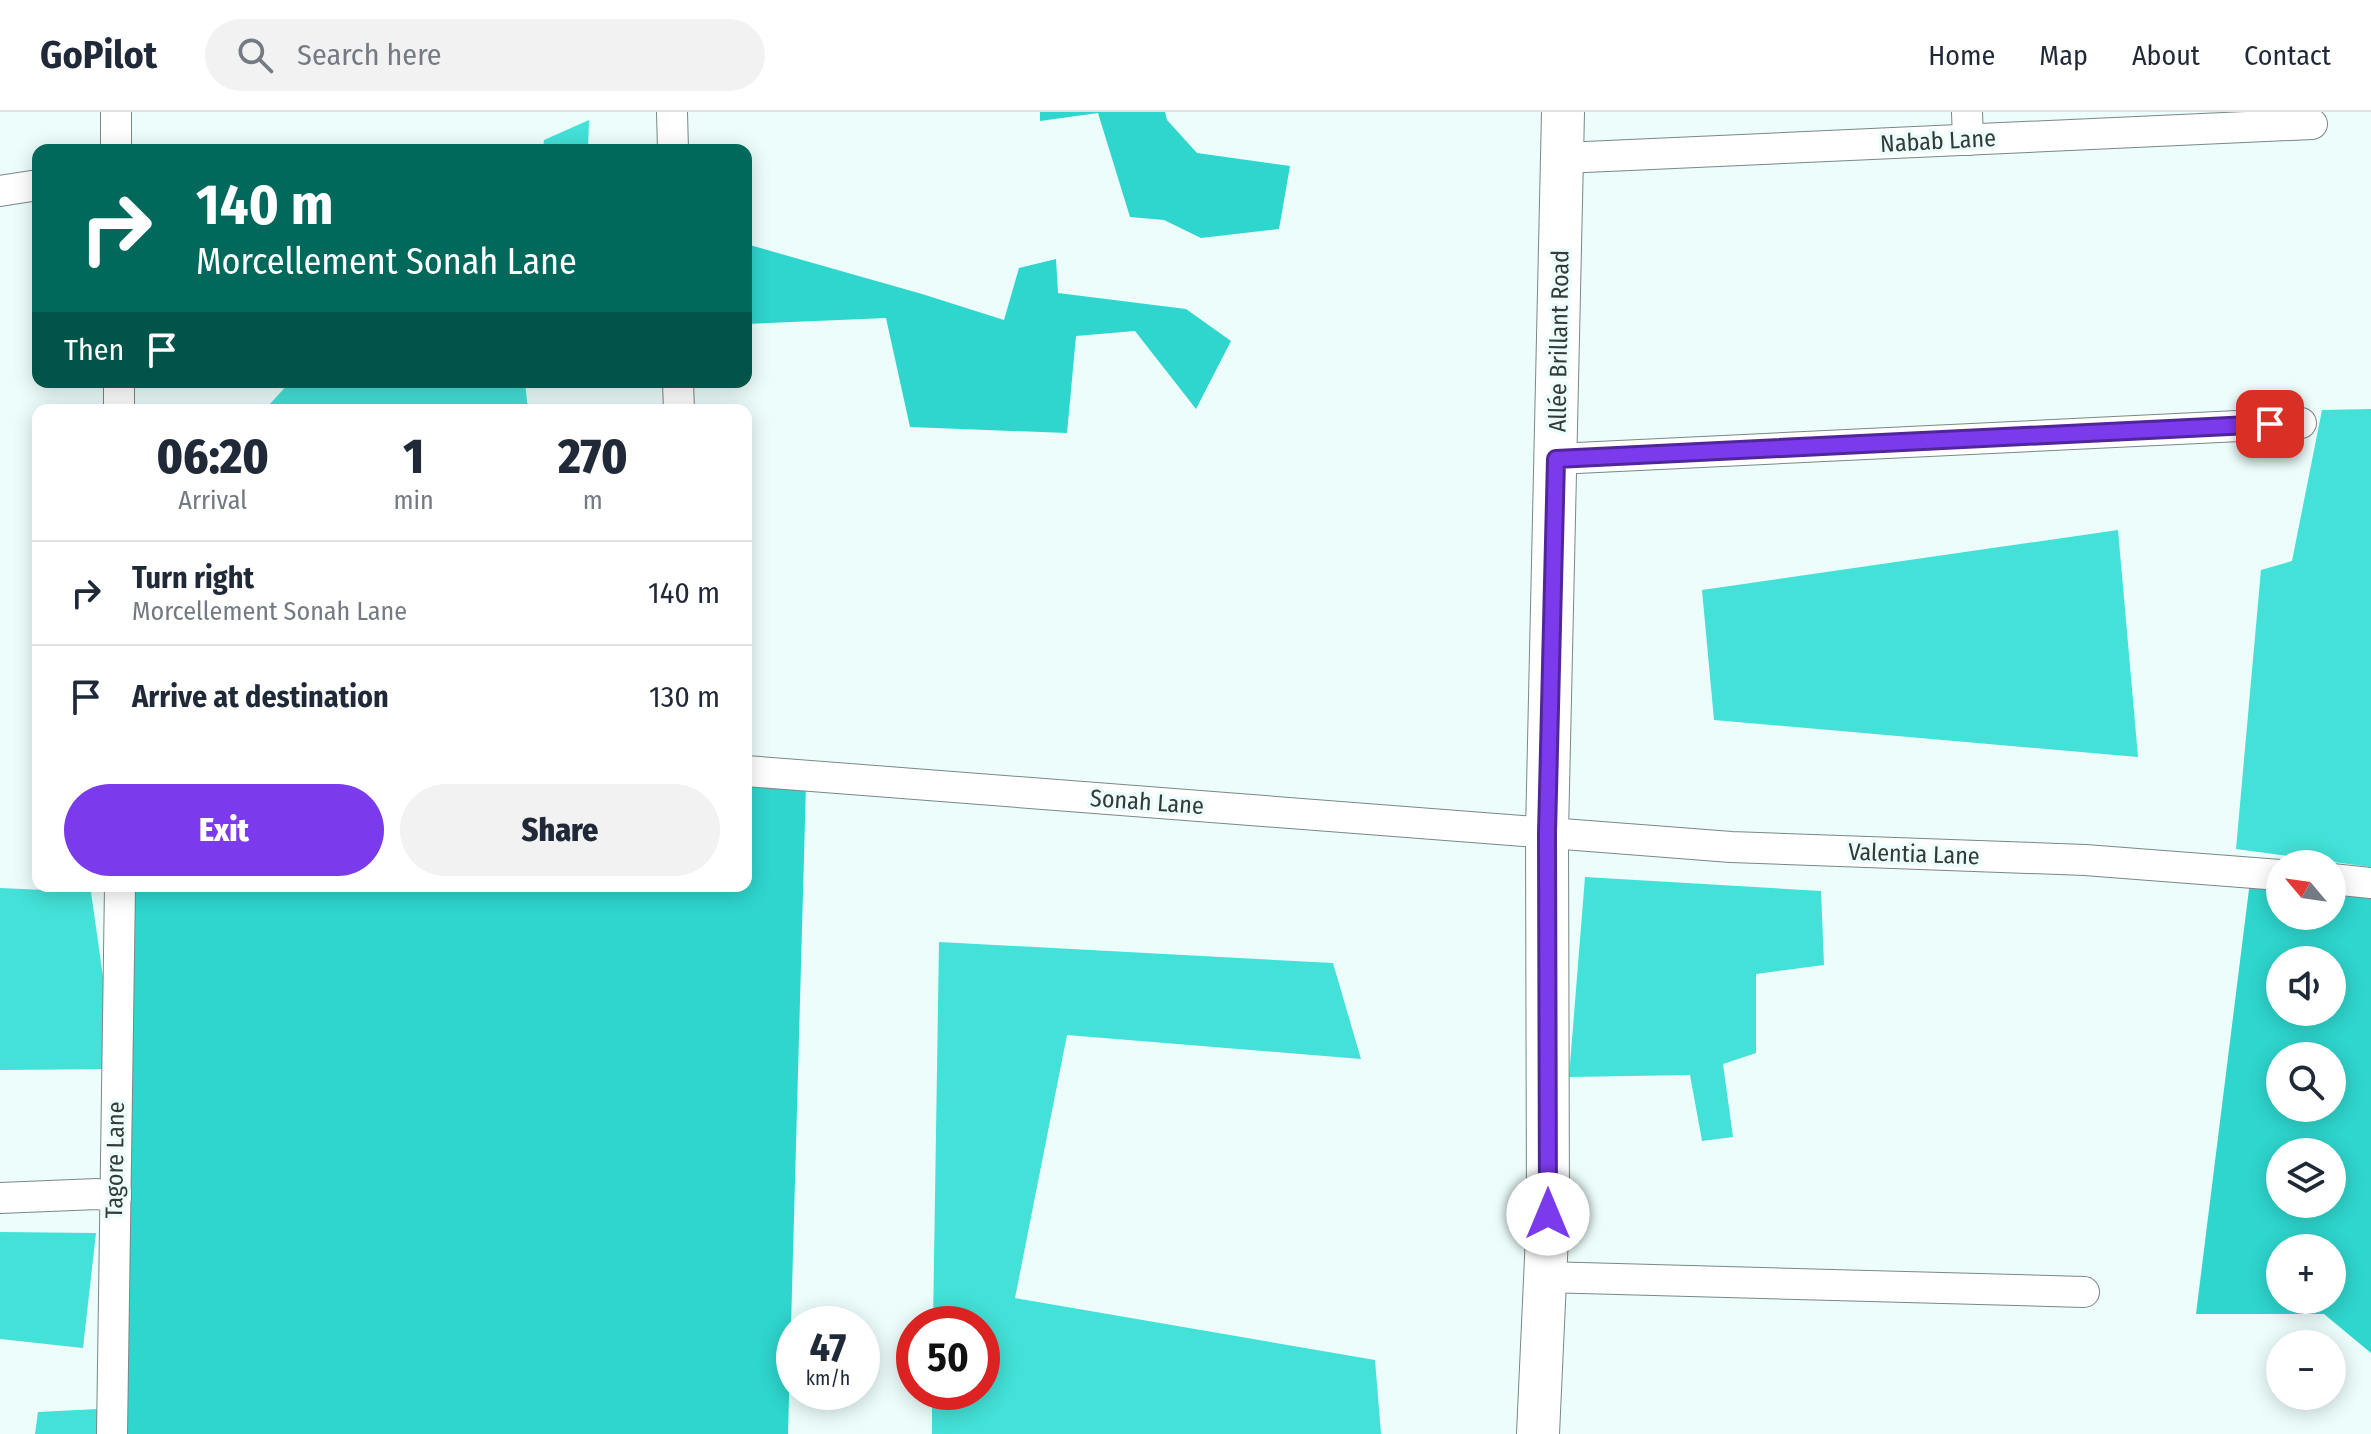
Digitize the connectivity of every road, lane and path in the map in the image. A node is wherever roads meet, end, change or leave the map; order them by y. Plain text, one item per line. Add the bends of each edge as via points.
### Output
1 (116, 112) edge
2 (672, 112) edge
3 (1563, 112) edge
4 (2312, 124) dead end
5 (1968, 126) edge
6 (116, 144) edge
7 (673, 144) edge
8 (1563, 158) junction
9 (32, 186) edge
10 (0, 191) edge
11 (2301, 423) dead end
12 (1556, 459) junction
13 (752, 771) edge
14 (1557, 833) junction
15 (2266, 874) edge
16 (2346, 880) edge
17 (2371, 883) edge
18 (120, 892) edge
19 (116, 1197) junction
20 (0, 1198) edge
21 (1545, 1277) junction
22 (2084, 1292) dead end
23 (112, 1434) edge
24 (1538, 1434) edge

1 - 6 street
2 - 7 street
3 - 8 main road, Allée Brillant Road
4 - 5 street, Nabab Lane
5 - 8 street, Nabab Lane
8 - 12 main road, Allée Brillant Road
9 - 10 street
11 - 12 street
12 - 14 main road, Allée Brillant Road
13 - 14 street, Sonah Lane
14 - 15 street, Valentia Lane
14 - 21 main road, Allée Brillant Road
16 - 17 street
18 - 19 street, Tagore Lane
19 - 20 street
19 - 23 street, Tagore Lane
21 - 22 street
21 - 24 main road, Allée Brillant Road

